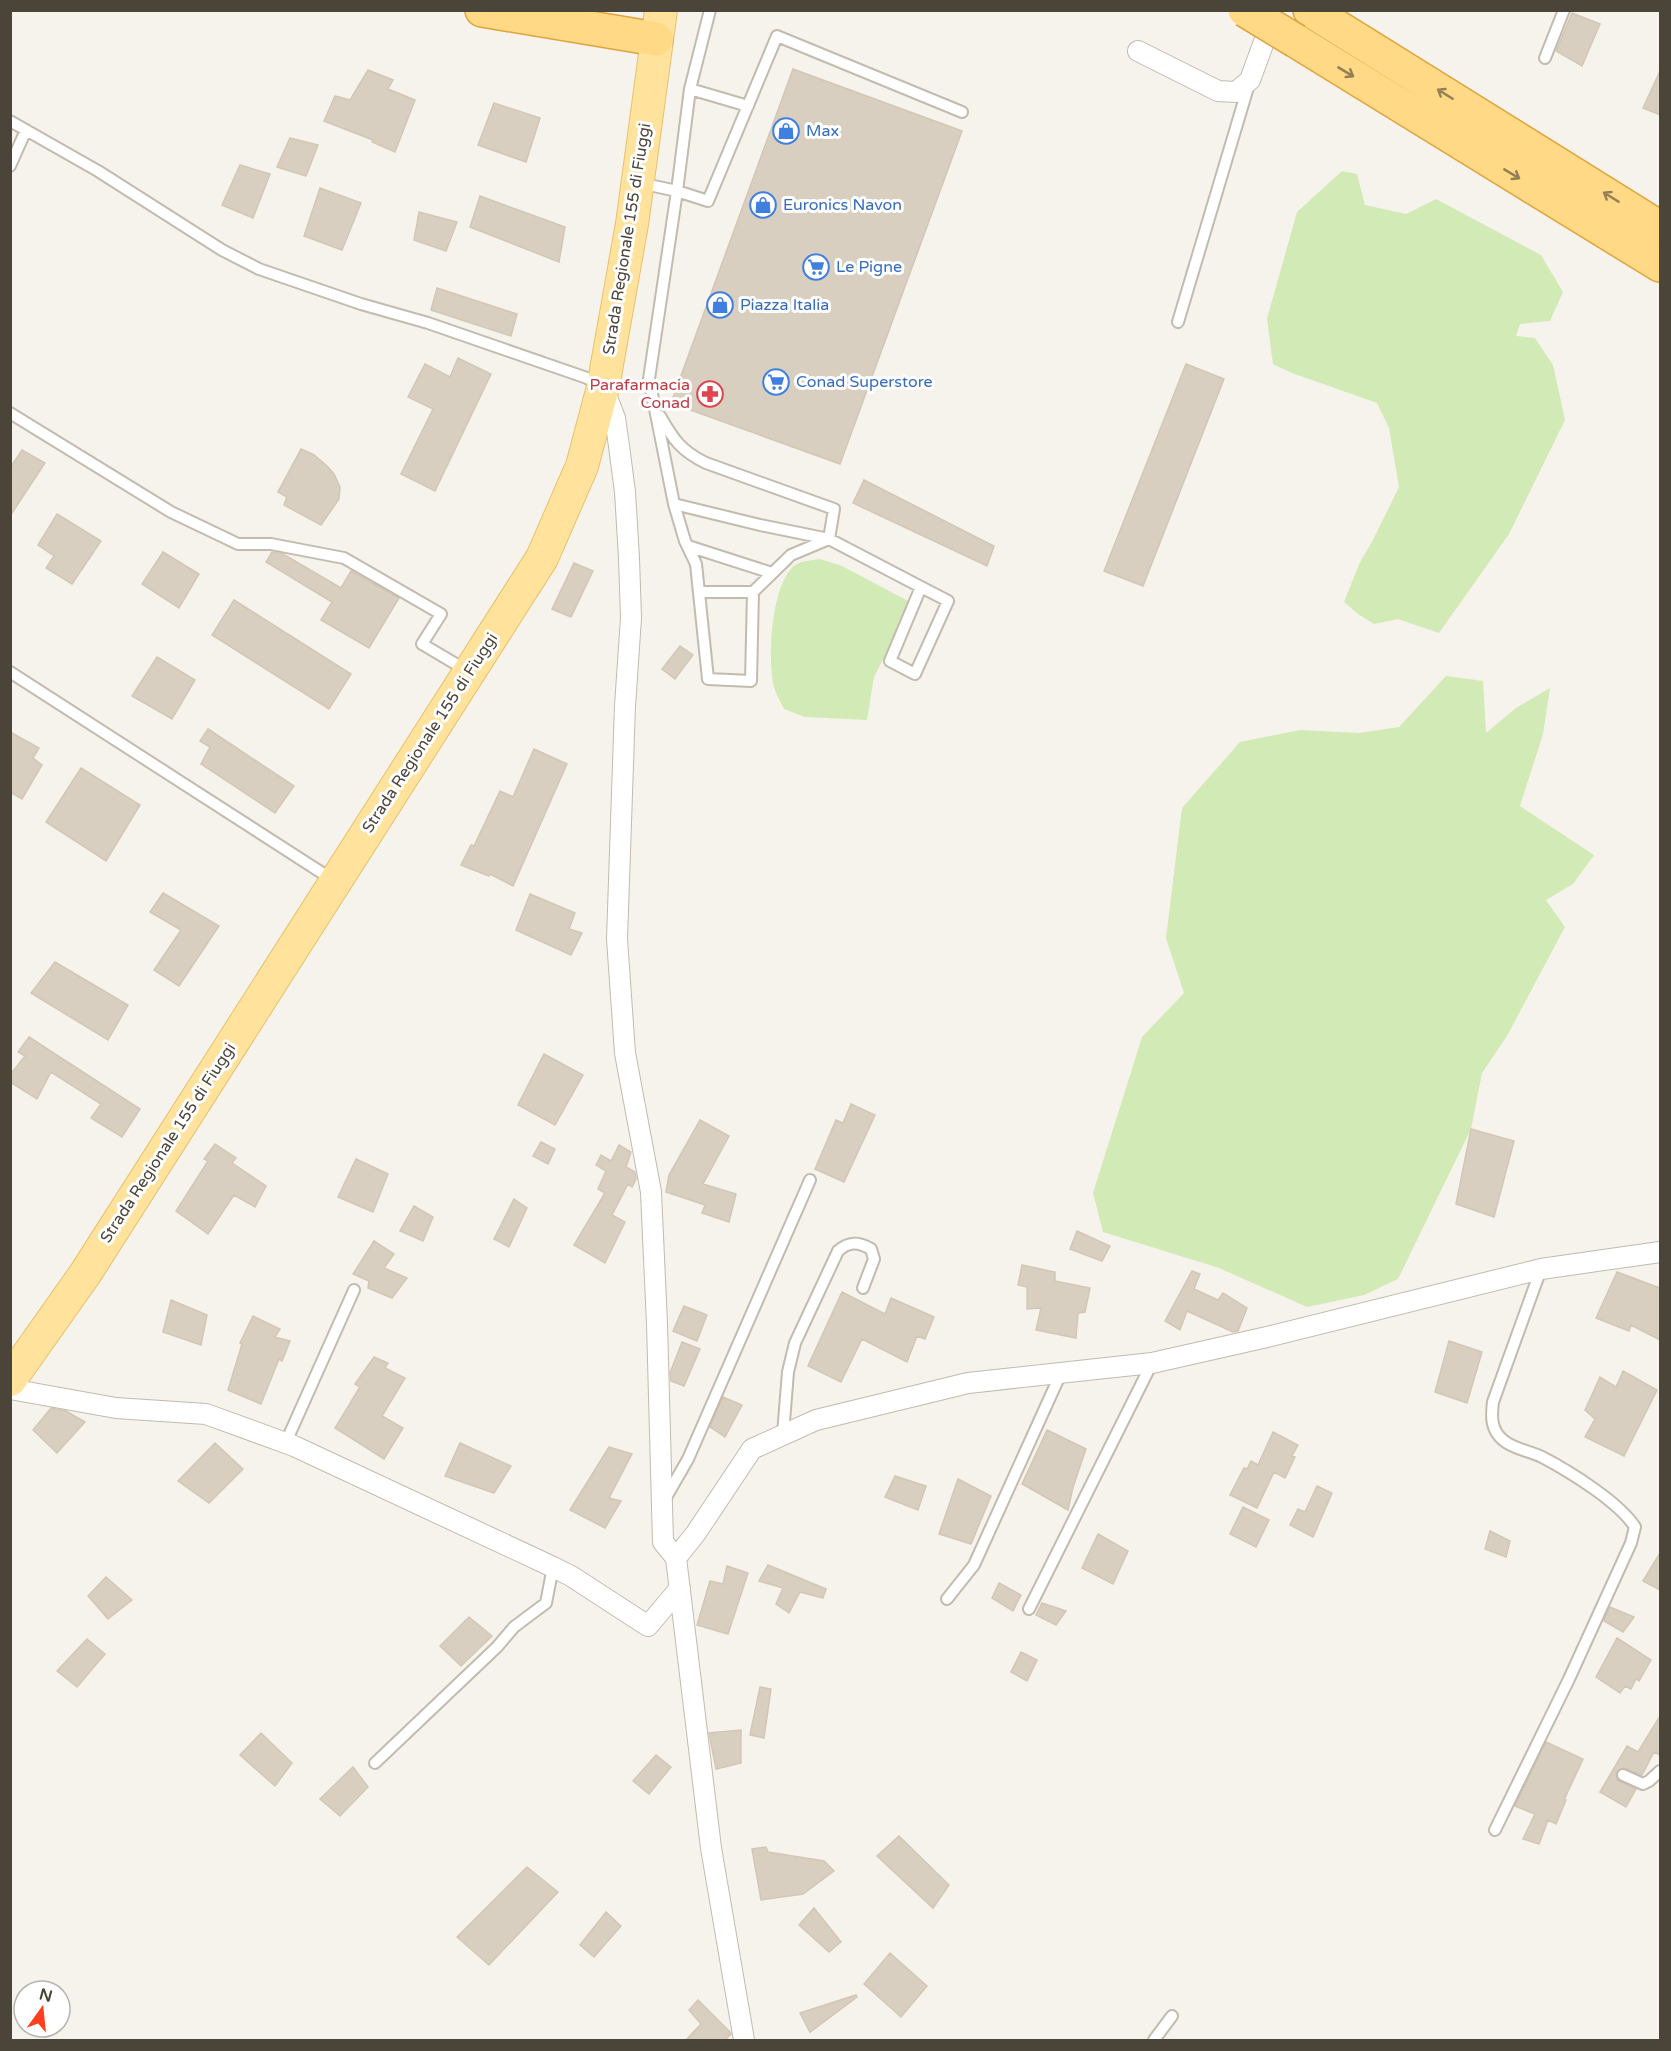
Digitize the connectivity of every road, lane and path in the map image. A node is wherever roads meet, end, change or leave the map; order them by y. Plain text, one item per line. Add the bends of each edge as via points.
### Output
1 (482, 10) edge
2 (710, 10) edge
3 (1245, 10) edge
4 (1275, 10) edge
5 (1310, 10) edge
6 (1564, 10) edge
7 (659, 25) edge
8 (1138, 51) dead end
9 (1545, 58) dead end
10 (1250, 80) junction
11 (690, 89) junction
12 (748, 106) junction
13 (962, 112) dead end
14 (10, 121) edge
15 (26, 130) junction
16 (10, 166) edge
17 (637, 183) junction
18 (677, 191) junction
19 (1660, 228) edge
20 (1660, 264) edge
21 (1178, 322) dead end
22 (603, 387) junction
23 (655, 408) junction
24 (10, 413) edge
25 (674, 504) junction
26 (829, 539) junction
27 (688, 546) junction
28 (772, 573) junction
29 (921, 587) junction
30 (699, 592) junction
31 (753, 592) junction
32 (10, 672) edge
33 (469, 672) junction
34 (335, 881) junction
35 (810, 1180) dead end
36 (1660, 1252) edge
37 (1541, 1269) junction
38 (863, 1288) dead end
39 (354, 1290) dead end
40 (1152, 1363) junction
41 (1061, 1373) junction
42 (10, 1380) edge
43 (10, 1389) edge
44 (783, 1434) junction
45 (286, 1443) junction
46 (662, 1504) junction
47 (676, 1558) junction
48 (553, 1567) junction
49 (680, 1588) junction
50 (947, 1599) dead end
51 (1029, 1609) dead end
52 (375, 1762) dead end
53 (1660, 1771) edge
54 (1623, 1775) dead end
55 (1494, 1830) dead end
56 (1172, 2016) dead end
57 (744, 2040) edge
58 (1154, 2040) edge

1 - 7 highway
2 - 11 lane
3 -> 20 highway, bridge
4 - 10 street
19 -> 5 highway
6 - 9 lane
7 - 17 main road, Strada Regionale 155 di Fiuggi
8 - 10 street via 1218,91 1236,92
10 - 21 lane
11 - 12 lane
11 - 18 lane
12 - 13 lane via 777,36
12 - 18 lane via 708,201
14 - 15 lane
15 - 16 lane
15 - 22 lane via 259,269 428,323
17 - 18 lane
17 - 22 main road, Strada Regionale 155 di Fiuggi
18 - 23 lane via 649,379
22 - 33 main road, Strada Regionale 155 di Fiuggi via 582,466 542,558
22 - 46 street via 615,418 629,558 631,618 617,939 625,1053 651,1192
23 - 25 lane
23 - 26 lane via 674,440 689,455 834,509
24 - 33 lane via 171,512 238,544 271,544 344,558 441,614 422,644
25 - 26 lane
25 - 27 lane
26 - 28 lane via 791,555
26 - 29 lane
27 - 28 lane
27 - 30 lane via 696,564
28 - 31 lane
29 - 29 lane via 891,662 915,674 948,601
30 - 31 lane
30 - 31 lane via 708,679 751,681
32 - 34 lane
33 - 34 main road, Strada Regionale 155 di Fiuggi
34 - 42 main road, Strada Regionale 155 di Fiuggi via 85,1274
35 - 46 lane via 688,1459
36 - 37 street
37 - 40 street
37 - 55 lane via 1493,1402 1491,1419 1495,1431 1504,1441 1572,1475 1628,1516 1635,1527 1574,1668
38 - 44 lane via 874,1259 871,1249 859,1243 845,1244 838,1251 795,1343 788,1372
39 - 45 lane
40 - 41 street
40 - 51 lane
41 - 44 street via 968,1383 816,1420
41 - 50 lane via 974,1565
43 - 45 street via 116,1408 206,1414
44 - 47 street via 752,1449
45 - 48 street
46 - 47 street via 663,1542
47 - 49 street
48 - 49 street via 648,1626
48 - 52 lane via 546,1602 514,1627
49 - 57 street via 711,1848
53 - 54 lane via 1643,1784
56 - 58 lane

